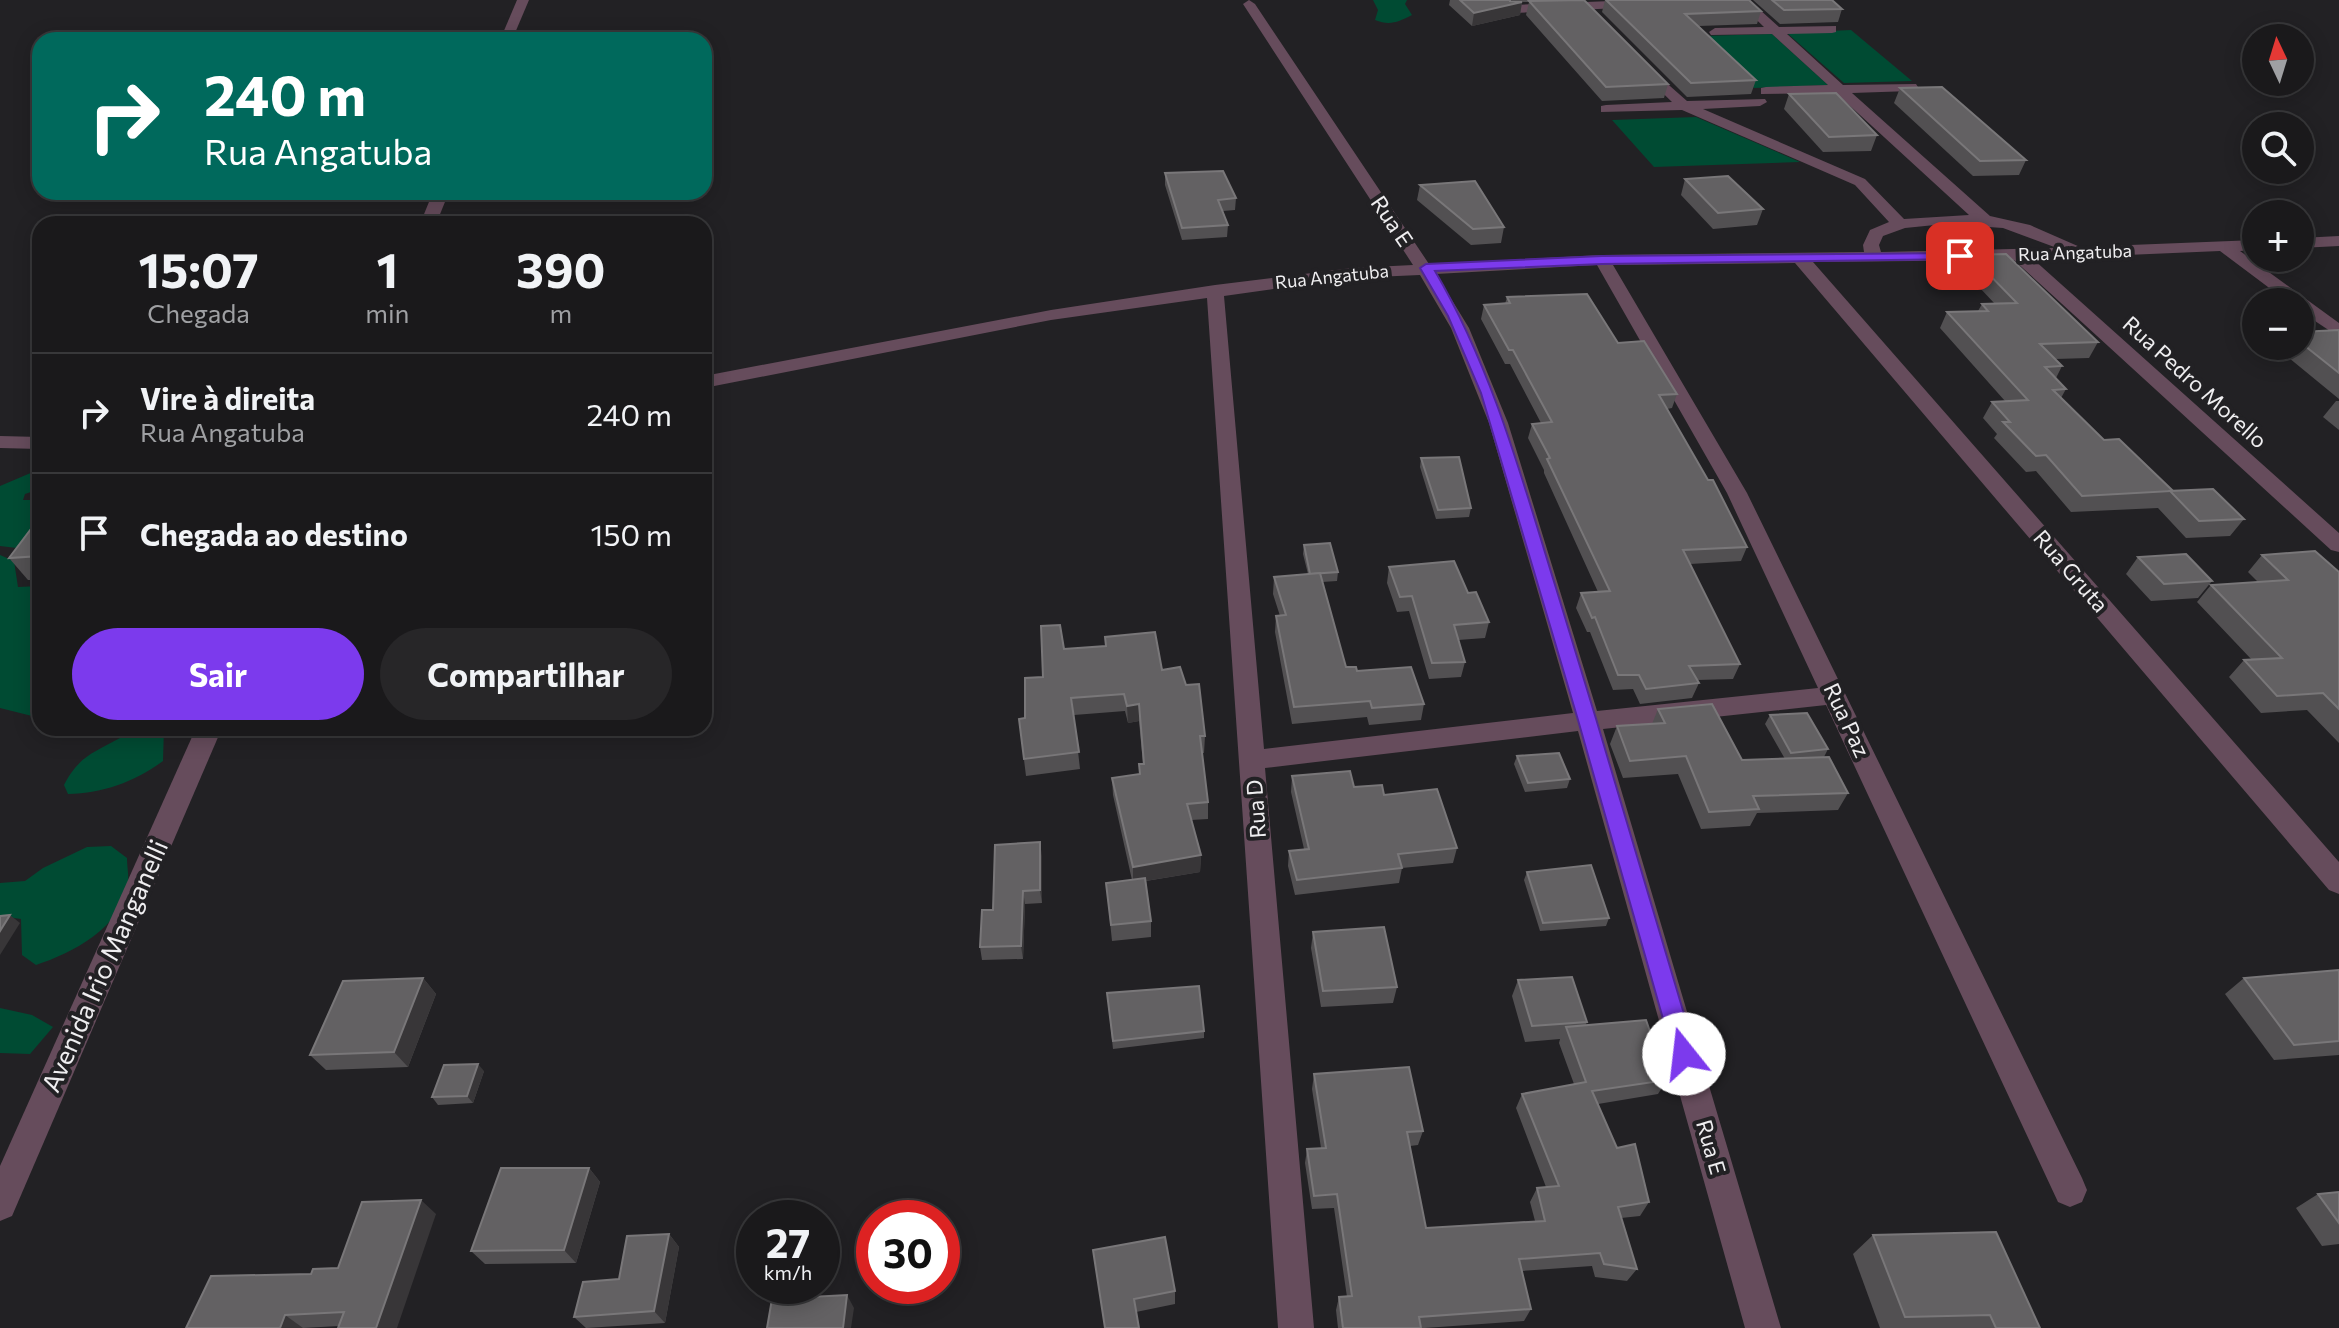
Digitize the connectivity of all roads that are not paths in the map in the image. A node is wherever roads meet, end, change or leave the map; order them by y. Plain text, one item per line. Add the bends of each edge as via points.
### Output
1 (523, 0) edge
2 (1742, 0) edge
3 (1644, 3) edge
4 (1249, 4) dead end
5 (1586, 8) edge
6 (1514, 9) edge
7 (1832, 29) dead end
8 (1775, 31) junction
9 (509, 32) edge
10 (1715, 32) edge
11 (1636, 59) edge
12 (1911, 87) edge
13 (1840, 89) junction
14 (1683, 105) junction
15 (1606, 109) dead end
16 (1984, 220) junction
17 (1899, 223) junction
18 (2339, 241) edge
19 (2314, 242) edge
20 (2242, 246) edge
21 (2225, 247) junction
22 (2080, 253) junction
23 (2018, 255) junction
24 (1874, 258) junction
25 (1602, 260) junction
26 (1802, 260) junction
27 (1426, 268) junction
28 (2280, 288) edge
29 (1215, 290) junction
30 (2314, 313) edge
31 (2339, 332) edge
32 (712, 380) edge
33 (0, 442) edge
34 (32, 443) edge
35 (2339, 545) edge
36 (1835, 695) junction
37 (1588, 720) junction
38 (205, 736) edge
39 (1252, 760) junction
40 (2339, 882) edge
41 (2070, 1190) dead end
42 (0, 1204) edge
43 (1296, 1328) edge
44 (1763, 1328) edge

1 - 9 street
2 - 8 street
3 - 5 street
4 - 27 street, Rua E
5 - 6 street
7 - 8 street
8 - 10 street
8 - 13 street
11 - 14 street
12 - 13 street
13 - 14 street
13 - 16 street
14 - 15 street
14 - 17 street via 1860,182
16 - 17 street
16 - 22 street via 2020,226
17 - 24 street via 1876,233 1871,245
18 - 19 street
20 - 21 street, Rua Angatuba
21 - 22 street, Rua Angatuba
21 - 28 street
22 - 23 street, Rua Angatuba
23 - 24 street, Rua Angatuba
23 - 35 street, Rua Pedro Morello
24 - 26 street, Rua Angatuba
25 - 26 street, Rua Angatuba
25 - 27 street, Rua Angatuba
25 - 36 street, Rua Paz via 1737,493
26 - 40 street, Rua Gruta
27 - 29 street, Rua Angatuba
27 - 37 street, Rua E via 1455,316 1488,393
29 - 32 street, Rua Angatuba via 1051,315
29 - 39 street, Rua D
30 - 31 street
33 - 34 street
36 - 37 street
36 - 41 street, Rua Paz
37 - 39 street
37 - 44 street, Rua E
38 - 42 street, Avenida Irio Manganelli
39 - 43 street, Rua D

